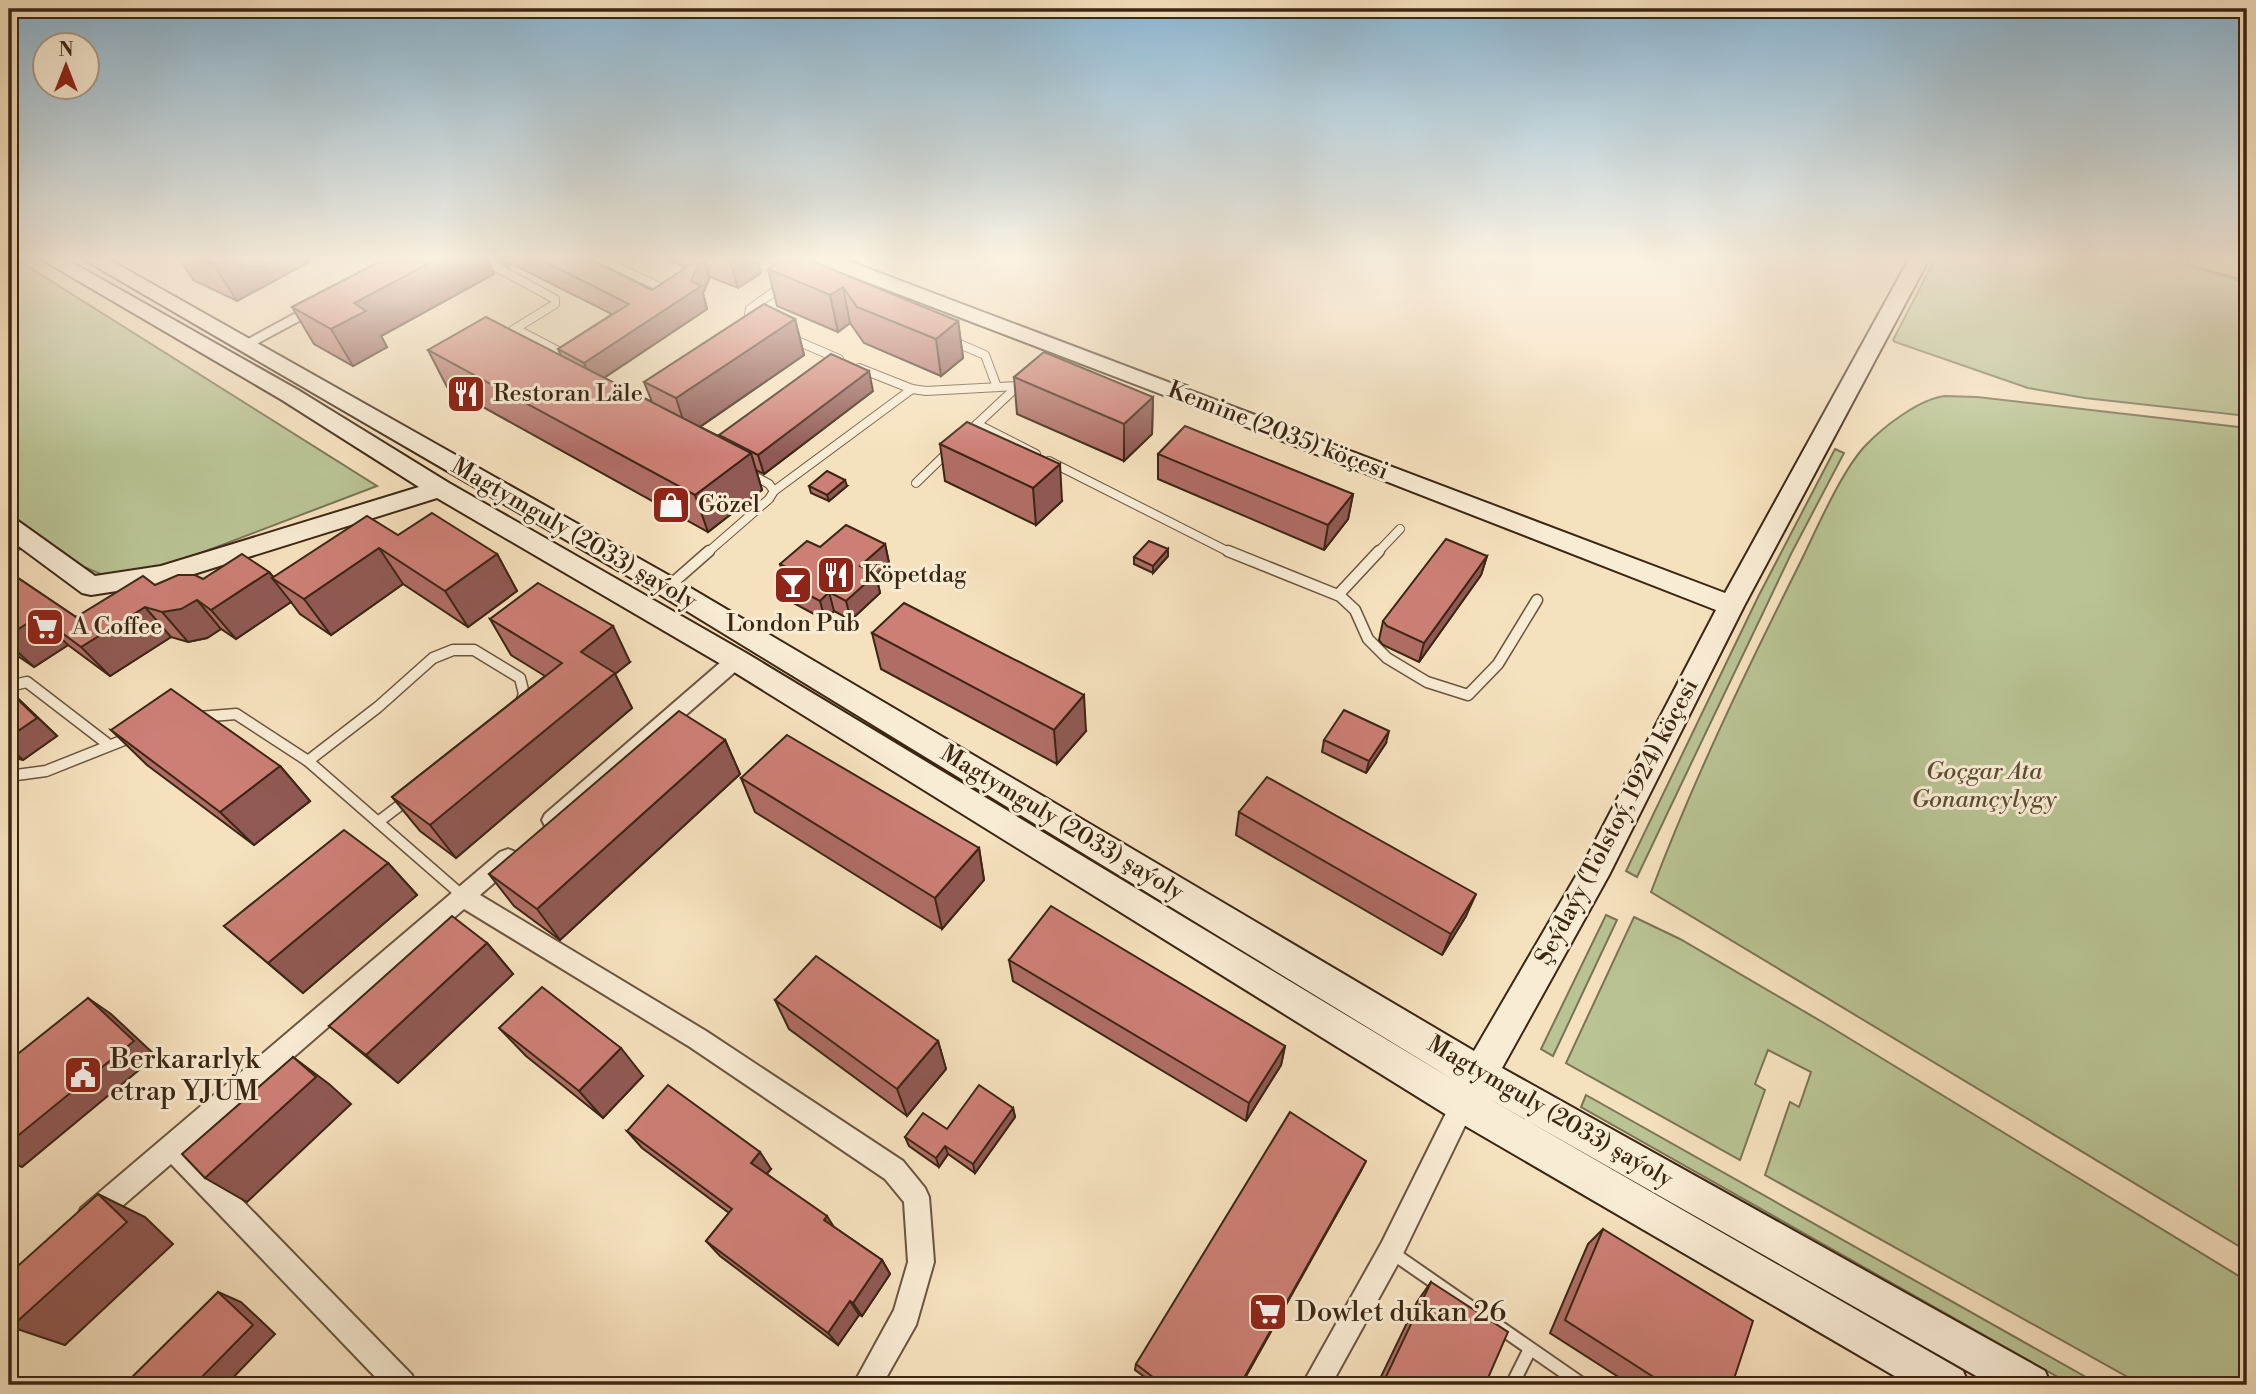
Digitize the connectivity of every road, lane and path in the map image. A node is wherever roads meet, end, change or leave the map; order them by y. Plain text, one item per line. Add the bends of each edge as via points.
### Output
1 (164, 324) edge
2 (207, 324) edge
3 (283, 324) edge
4 (522, 324) edge
5 (761, 324) edge
6 (983, 324) edge
7 (1884, 324) edge
8 (516, 328) junction
9 (775, 331) edge
10 (752, 333) edge
11 (937, 334) edge
12 (506, 335) edge
13 (244, 345) junction
14 (832, 357) junction
15 (844, 361) edge
16 (822, 364) edge
17 (855, 366) edge
18 (556, 368) edge
19 (1028, 376) edge
20 (1018, 386) junction
21 (997, 387) junction
22 (912, 389) junction
23 (977, 424) junction
24 (969, 432) edge
25 (960, 440) edge
26 (738, 467) edge
27 (916, 483) dead end
28 (440, 489) junction
29 (774, 491) junction
30 (9, 527) edge
31 (1400, 529) dead end
32 (19, 550) edge
33 (668, 587) junction
34 (1338, 594) junction
35 (1537, 600) dead end
36 (1731, 606) junction
37 (736, 660) junction
38 (9, 686) edge
39 (512, 717) edge
40 (184, 719) edge
41 (147, 732) edge
42 (109, 745) junction
43 (308, 761) junction
44 (9, 776) edge
45 (421, 789) edge
46 (378, 822) junction
47 (464, 897) junction
48 (1480, 1074) junction
49 (1463, 1105) junction
50 (172, 1147) junction
51 (70, 1235) edge
52 (1391, 1251) junction
53 (1530, 1349) junction
54 (402, 1385) edge
55 (867, 1385) edge
56 (1316, 1385) edge
57 (1512, 1385) edge
58 (1583, 1385) edge
59 (1949, 1385) edge
60 (2031, 1385) edge

1 - 28 main road, Magtymguly (2033) şaýoly
2 - 13 main road, Magtymguly (2033) şaýoly
3 - 13 street
4 - 8 lane
5 - 10 lane
6 - 36 main road, Kemine (2035) köçesi
7 - 36 main road, Şeýdaýy (Tolstoý, 1924) köçesi
8 - 12 lane
8 - 18 lane via 564,355
9 - 14 lane
11 - 21 lane via 985,355
13 - 33 main road, Magtymguly (2033) şaýoly
14 - 15 lane
14 - 16 lane
17 - 22 lane
19 - 20 lane
20 - 21 lane
20 - 23 lane
21 - 22 lane
22 - 29 lane
23 - 24 lane
23 - 34 lane via 1188,532 1275,572
25 - 27 lane
26 - 29 lane
28 - 32 main road via 162,575 122,583 91,586
28 - 37 main road, Magtymguly (2033) şaýoly
29 - 33 lane
30 - 32 main road
31 - 34 lane
33 - 48 main road, Magtymguly (2033) şaýoly
34 - 35 lane via 1351,604 1367,638 1382,655 1435,686 1468,695 1491,674
36 - 48 main road, Şeýdaýy (Tolstoý, 1924) köçesi via 1598,866
37 - 47 street
37 - 49 main road, Magtymguly (2033) şaýoly
38 - 42 lane via 27,682
39 - 43 lane via 524,694 520,678 474,650 453,650 433,658
40 - 43 lane via 236,714
41 - 42 lane
42 - 44 lane via 46,771
43 - 46 lane
45 - 46 lane
46 - 47 lane
47 - 50 street
47 - 55 street via 698,1039 894,1170 916,1197 921,1262 905,1315
48 - 49 main road, Şeýdaýy (Tolstoý, 1924) köçesi
48 - 60 main road, Magtymguly (2033) şaýoly
49 - 52 street, Şeýdaýy (Tolstoý, 1924) köçesi
49 - 59 main road, Magtymguly (2033) şaýoly
50 - 51 street
50 - 54 street
52 - 53 lane
52 - 56 street, Şeýdaýy (Tolstoý, 1924) köçesi
53 - 57 lane
53 - 58 lane

